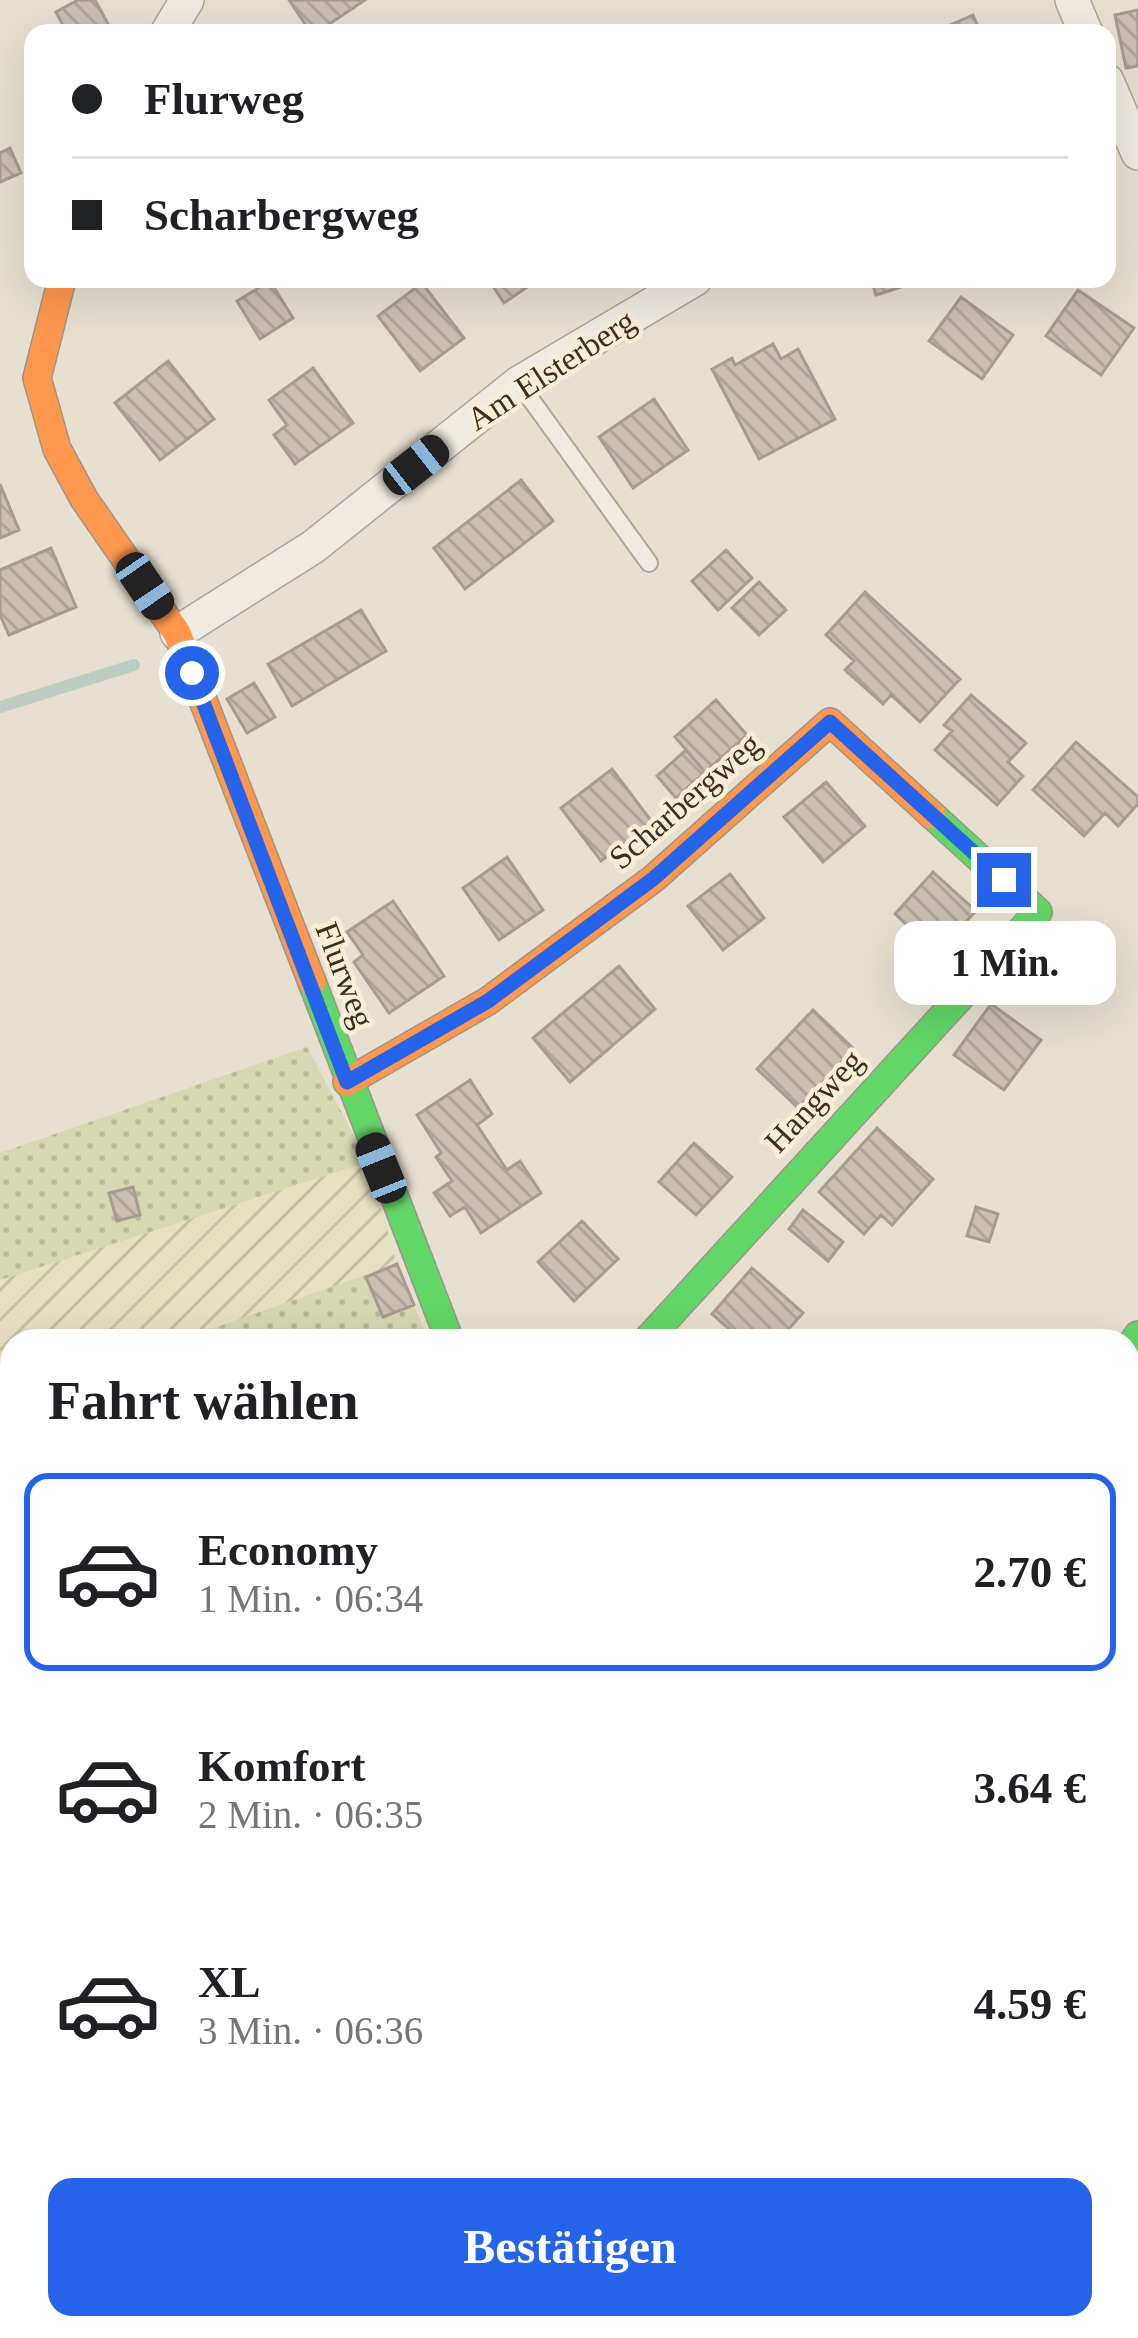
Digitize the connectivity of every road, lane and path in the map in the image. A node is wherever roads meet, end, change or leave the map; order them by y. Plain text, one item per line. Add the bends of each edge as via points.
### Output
1 (1116, 103) edge
2 (1138, 157) edge
3 (60, 288) edge
4 (680, 288) edge
5 (519, 383) junction
6 (649, 563) dead end
7 (176, 632) junction
8 (1038, 912) joint
9 (347, 1082) junction
10 (445, 1329) edge
11 (657, 1329) edge

1 - 2 street
3 - 7 street, Flurweg via 37,378 57,449
4 - 5 street, Am Elsterberg
5 - 6 lane
5 - 7 street, Am Elsterberg via 313,547
7 - 9 street, Flurweg
8 - 9 street, Scharbergweg via 830,722 653,879 488,1001
8 - 11 street, Hangweg
9 - 10 street, Flurweg

